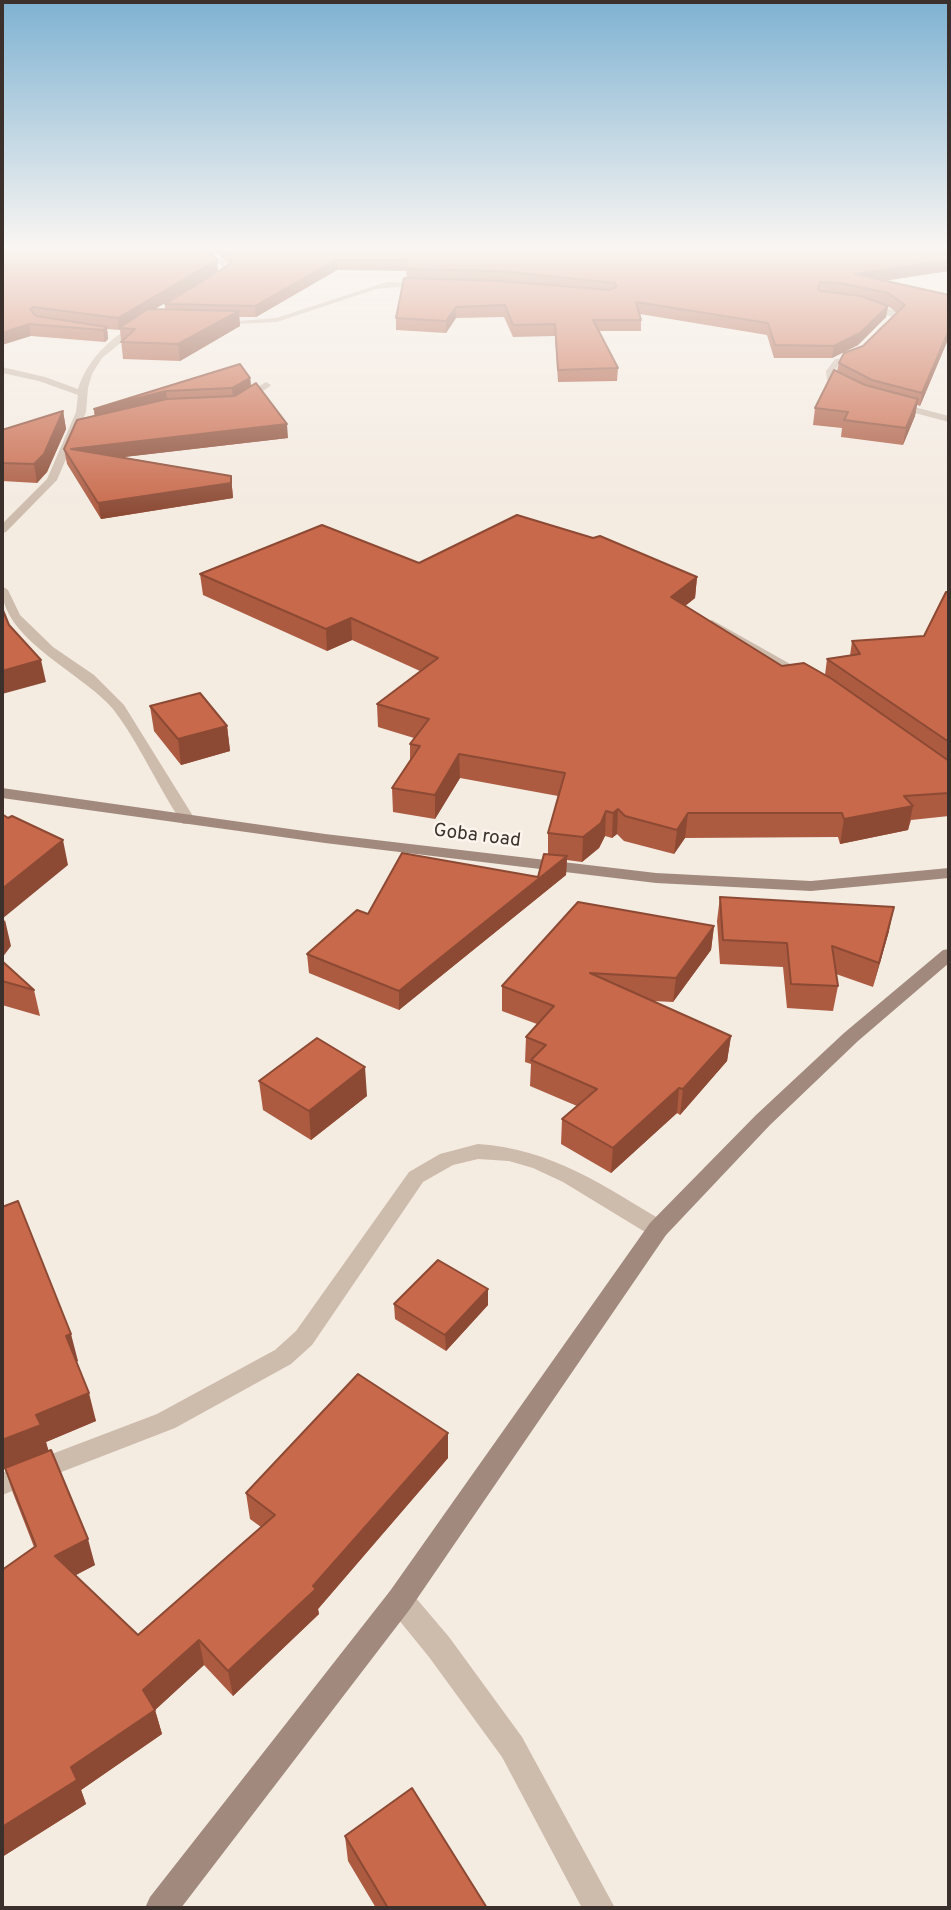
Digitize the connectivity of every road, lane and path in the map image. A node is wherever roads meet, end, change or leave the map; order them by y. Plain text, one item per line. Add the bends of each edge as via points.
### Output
1 (121, 337) edge
2 (874, 337) edge
3 (2, 370) edge
4 (266, 385) dead end
5 (856, 393) edge
6 (83, 394) junction
7 (885, 402) edge
8 (229, 406) edge
9 (949, 419) edge
10 (86, 427) edge
11 (74, 430) junction
12 (2, 530) edge
13 (2, 590) edge
14 (694, 614) edge
15 (813, 683) edge
16 (2, 793) edge
17 (188, 821) junction
18 (949, 873) edge
19 (949, 954) edge
20 (658, 1229) junction
21 (2, 1484) edge
22 (400, 1600) junction
23 (161, 1908) edge
24 (599, 1908) edge

1 - 6 street via 99,356
2 - 5 street via 865,349 838,361 830,371 830,377
3 - 6 street
4 - 8 street
6 - 11 street
7 - 9 street
10 - 11 street
11 - 12 street via 52,480
13 - 17 street via 15,617 120,708
14 - 15 street
16 - 17 main road, Goba road
17 - 18 main road, Goba road via 566,869 737,884 793,887
19 - 20 main road via 763,1120
20 - 21 street via 540,1160 508,1152 454,1154 416,1177 304,1338 283,1357 166,1422
20 - 22 main road
22 - 23 main road
22 - 24 street via 512,1747

